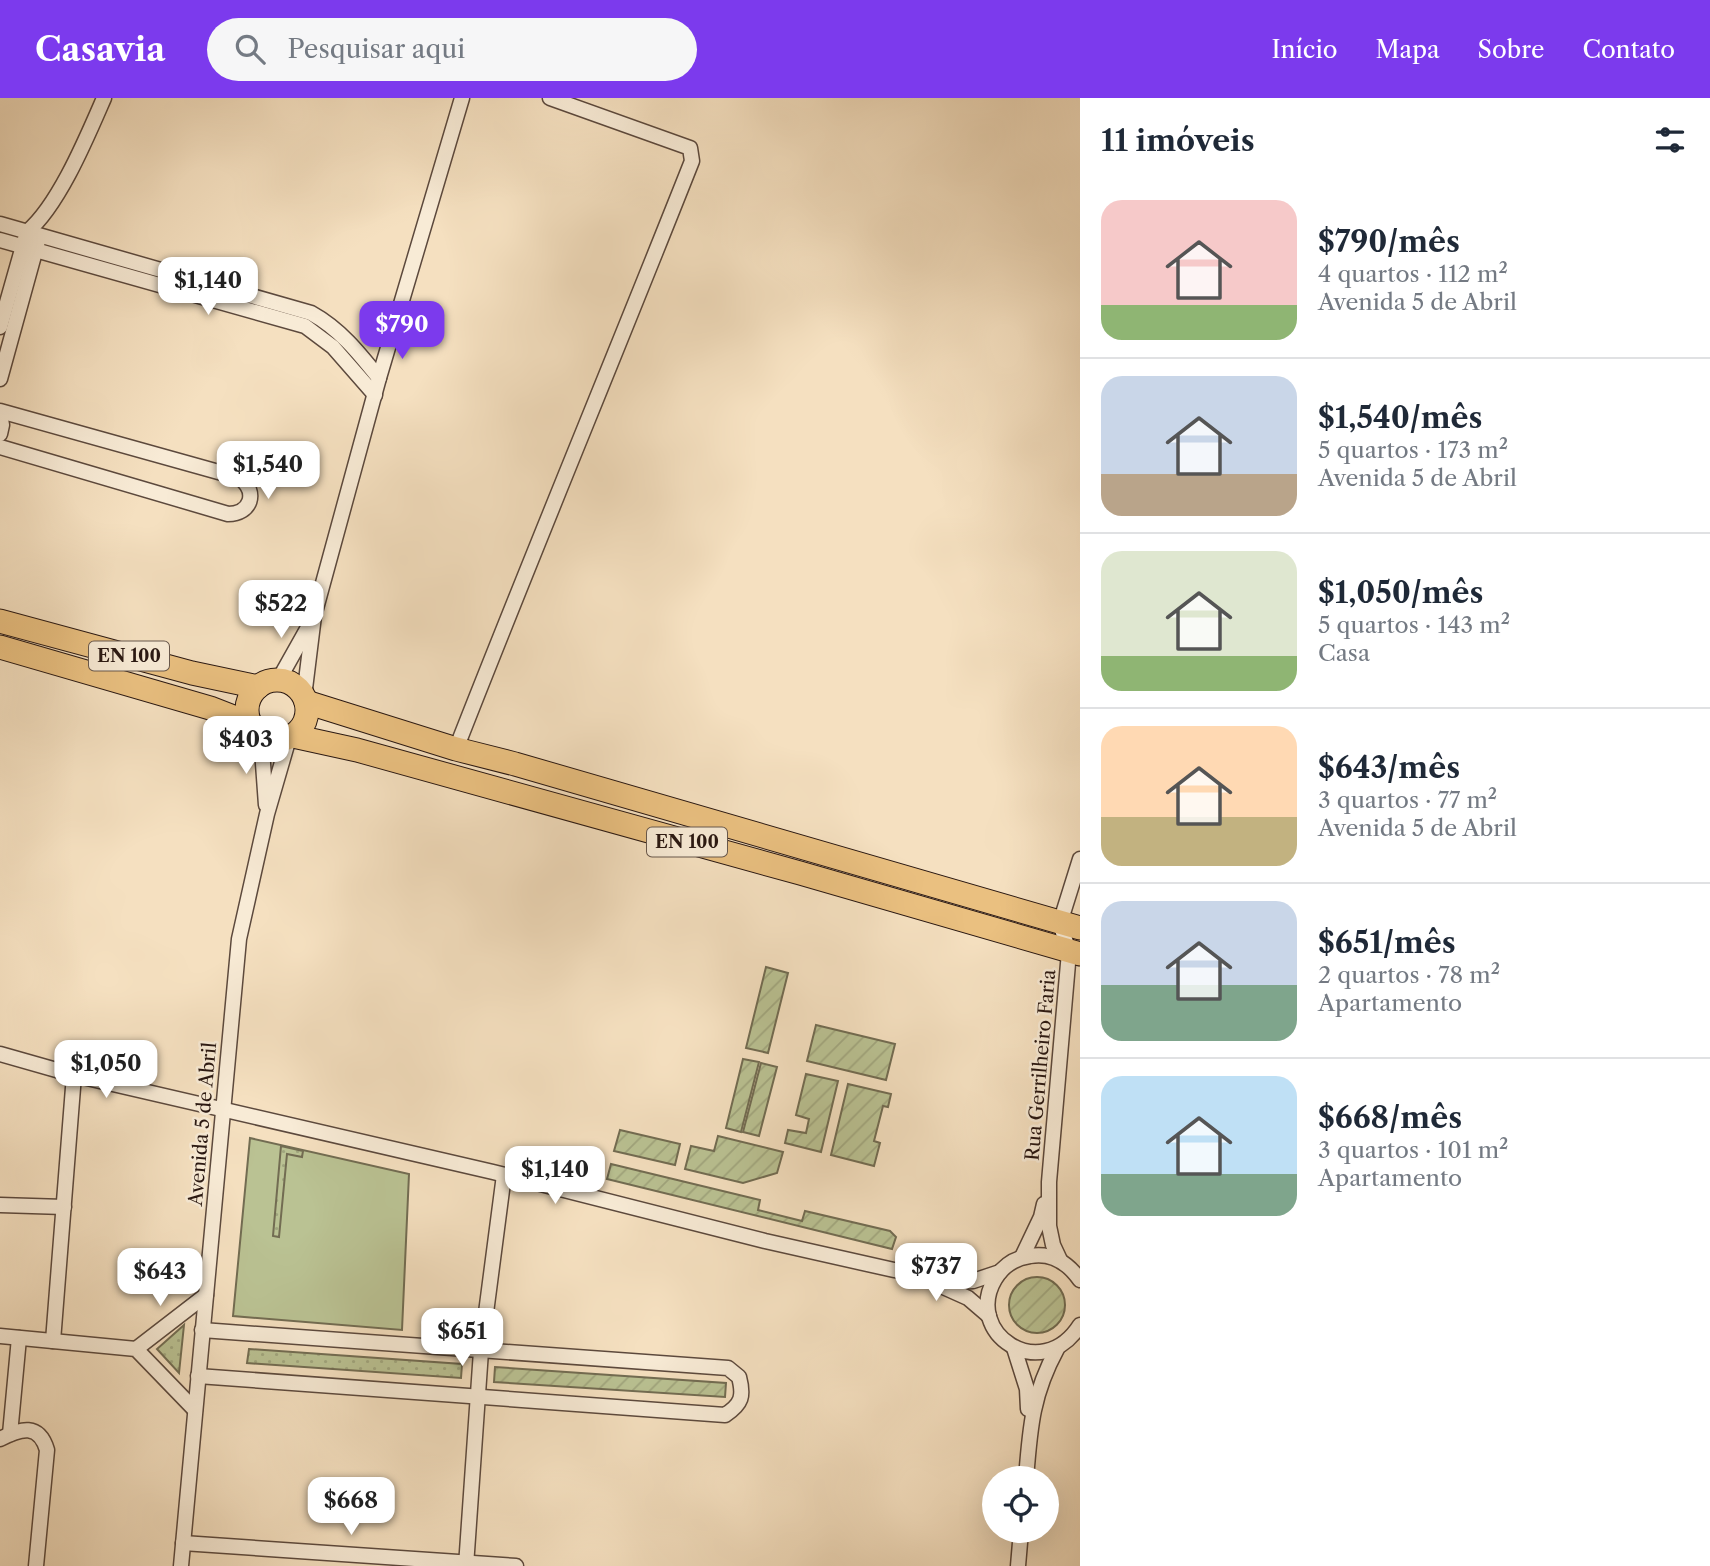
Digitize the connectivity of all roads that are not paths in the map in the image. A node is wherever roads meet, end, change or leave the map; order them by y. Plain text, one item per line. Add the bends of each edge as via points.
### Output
1 (104, 98) edge
2 (462, 98) edge
3 (550, 98) edge
4 (0, 224) edge
5 (33, 237) junction
6 (0, 240) edge
7 (0, 327) edge
8 (379, 378) junction
9 (0, 379) edge
10 (375, 395) junction
11 (0, 412) edge
12 (0, 434) edge
13 (0, 447) edge
14 (314, 616) junction
15 (0, 621) edge
16 (0, 647) edge
17 (268, 684) junction
18 (305, 700) junction
19 (256, 730) junction
20 (291, 737) junction
21 (456, 749) junction
22 (516, 764) junction
23 (508, 792) junction
24 (267, 814) junction
25 (1080, 859) edge
26 (1074, 938) edge
27 (0, 1054) edge
28 (74, 1075) junction
29 (222, 1109) junction
30 (504, 1174) junction
31 (1049, 1182) junction
32 (0, 1205) edge
33 (64, 1207) junction
34 (1022, 1257) junction
35 (1060, 1260) junction
36 (894, 1270) junction
37 (1000, 1272) junction
38 (1080, 1280) edge
39 (206, 1295) junction
40 (989, 1316) junction
41 (1080, 1325) edge
42 (202, 1330) junction
43 (0, 1336) edge
44 (19, 1338) junction
45 (53, 1341) junction
46 (1068, 1343) edge
47 (1014, 1348) junction
48 (136, 1349) junction
49 (481, 1351) junction
50 (198, 1376) junction
51 (478, 1398) junction
52 (195, 1410) junction
53 (1030, 1435) junction
54 (5, 1436) edge
55 (1027, 1466) edge
56 (183, 1542) junction
57 (1020, 1543) edge
58 (466, 1564) edge
59 (36, 1566) edge
60 (181, 1566) edge
61 (516, 1566) edge
62 (1018, 1566) edge

1 - 5 street
2 - 8 street
3 - 21 street via 690,148 692,161
4 - 5 street
5 - 6 street
5 - 7 street
5 - 8 street via 311,313 343,336
5 - 9 street
5 - 10 street via 305,326 333,346
8 - 10 street
10 - 14 street
11 - 12 street
11 - 13 street via 240,478 248,484 250,502 237,514 228,514
14 - 17 street
14 - 18 street
15 - 17 main road, EN 100 via 192,673
16 - 19 main road, EN 100 via 210,708
17 - 18 main road, EN 100 via 289,683
17 - 19 main road via 249,701 247,709
18 - 20 main road via 303,725
18 - 21 main road, EN 100
19 - 20 main road, EN 100 via 279,740
19 - 24 street, Avenida 5 de Abril
20 - 23 main road, EN 100 via 357,750
20 - 24 street, Avenida 5 de Abril
21 - 22 main road, EN 100
22 - 23 main road
22 - 26 main road, EN 100
23 - 26 main road, EN 100 via 800,873
24 - 29 street, Avenida 5 de Abril via 239,939
25 - 26 street, Rua Gerrilheiro Faria
26 - 31 street, Rua Gerrilheiro Faria
27 - 28 street
28 - 29 street
28 - 33 street
29 - 30 street
29 - 39 street, Avenida 5 de Abril
30 - 36 street
30 - 49 street
31 - 34 street, Rua Gerrilheiro Faria via 1041,1217
31 - 35 street, Rua Gerrilheiro Faria via 1049,1226
32 - 33 street
33 - 45 street
34 - 35 street
34 - 37 street
35 - 38 street
36 - 37 street via 956,1282
36 - 40 street via 946,1287
37 - 40 street via 991,1286
39 - 42 street, Avenida 5 de Abril
39 - 48 street
40 - 47 street via 994,1329
41 - 46 street
42 - 49 street
42 - 50 street, Avenida 5 de Abril
43 - 44 street
44 - 45 street
44 - 54 street
45 - 48 street
46 - 47 street via 1043,1353
46 - 53 street via 1037,1392
47 - 53 street via 1027,1390
48 - 52 street
49 - 51 street
49 - 51 street via 728,1368 739,1377 743,1392 737,1407 725,1415
50 - 51 street
50 - 52 street, Avenida 5 de Abril
51 - 58 street
52 - 56 street, Avenida 5 de Abril
53 - 55 street
54 - 59 street via 36,1431 47,1450
56 - 58 street
56 - 60 street, Avenida 5 de Abril
57 - 62 street
58 - 61 street

